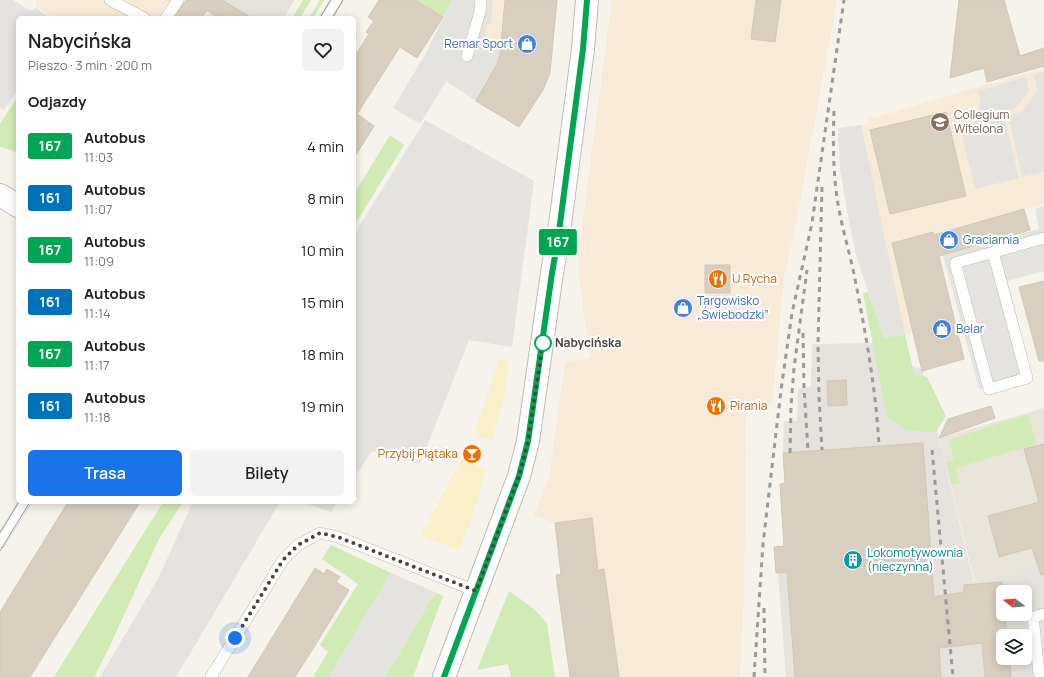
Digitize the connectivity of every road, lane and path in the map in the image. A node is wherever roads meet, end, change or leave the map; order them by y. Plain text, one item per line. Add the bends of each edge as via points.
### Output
1 (110, 0) edge
2 (178, 0) edge
3 (337, 0) edge
4 (481, 0) edge
5 (587, 0) edge
6 (140, 16) edge
7 (167, 16) edge
8 (327, 16) edge
9 (467, 56) dead end
10 (1044, 238) edge
11 (993, 252) junction
12 (24, 504) edge
13 (0, 542) edge
14 (476, 591) junction
15 (1044, 614) edge
16 (211, 677) edge
17 (444, 677) edge
18 (1043, 677) edge

1 - 6 lane
2 - 7 lane
3 - 8 lane
4 - 9 lane
5 - 14 street via 558,239 528,441 519,476
10 - 11 lane
11 - 11 lane via 955,263 989,389 1027,378
12 - 13 lane
14 - 16 lane via 338,537 320,533 298,545 283,560
14 - 17 street
15 - 18 lane via 1033,618 1039,673

